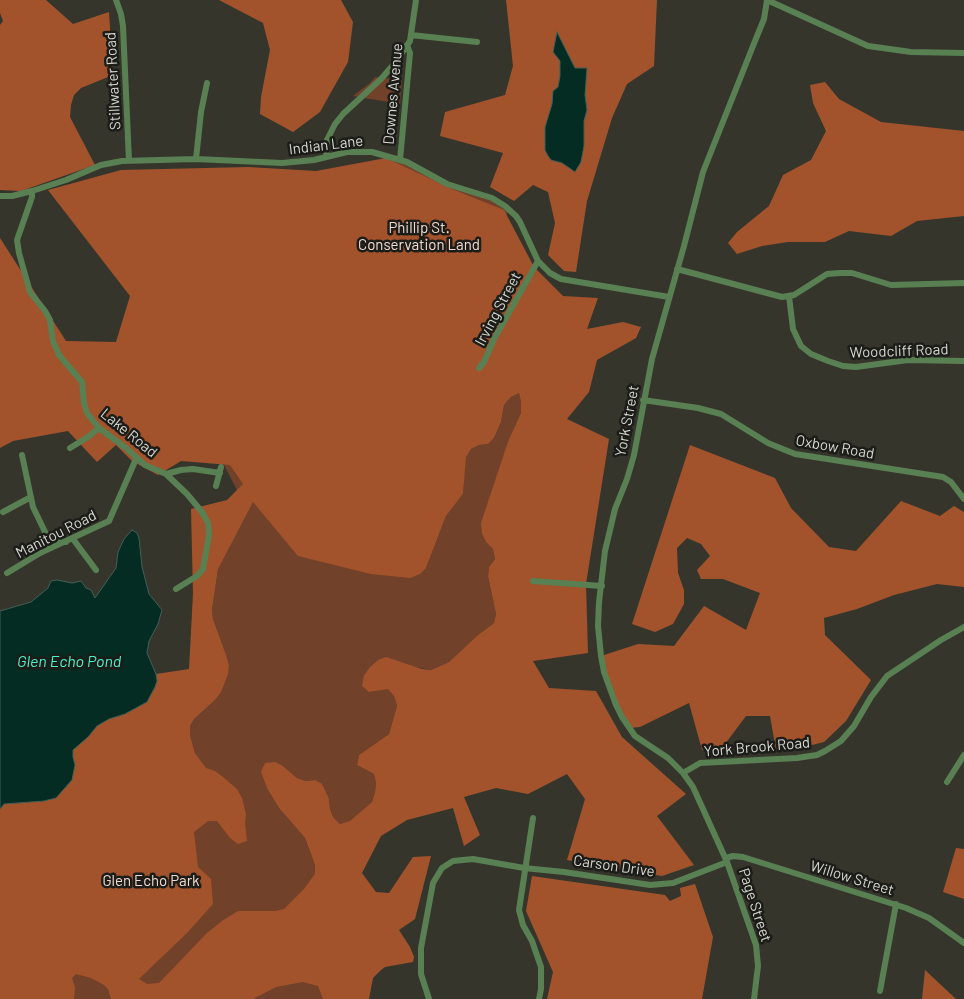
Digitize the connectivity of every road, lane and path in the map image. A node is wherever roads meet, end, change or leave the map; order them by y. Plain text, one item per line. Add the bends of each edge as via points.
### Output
1 (116, 0) edge
2 (416, 0) edge
3 (767, 0) edge
4 (411, 35) junction
5 (477, 42) dead end
6 (407, 45) junction
7 (964, 53) edge
8 (207, 83) dead end
9 (326, 157) junction
10 (196, 159) junction
11 (400, 160) junction
12 (129, 161) junction
13 (32, 192) junction
14 (0, 196) edge
15 (538, 261) junction
16 (677, 269) junction
17 (964, 282) edge
18 (789, 296) junction
19 (670, 297) junction
20 (964, 361) edge
21 (479, 368) dead end
22 (643, 400) junction
23 (99, 428) junction
24 (70, 448) dead end
25 (22, 455) dead end
26 (136, 459) junction
27 (166, 474) junction
28 (216, 486) dead end
29 (31, 497) junction
30 (964, 499) edge
31 (3, 512) dead end
32 (70, 540) junction
33 (96, 570) dead end
34 (8, 573) dead end
35 (533, 582) dead end
36 (602, 586) junction
37 (176, 589) dead end
38 (964, 627) edge
39 (964, 754) edge
40 (683, 773) junction
41 (947, 782) dead end
42 (533, 818) dead end
43 (710, 822) joint
44 (726, 860) junction
45 (524, 868) junction
46 (896, 904) junction
47 (964, 943) edge
48 (880, 991) dead end
49 (429, 999) edge
50 (539, 999) edge
51 (754, 999) edge

1 - 12 street, Stillwater Road via 123,26
2 - 4 street, Downes Avenue
3 - 7 street via 868,46 911,52
3 - 16 street, York Street via 764,19 703,172
4 - 5 street
4 - 6 street, Downes Avenue
6 - 9 street via 381,79 335,124 327,140
6 - 11 street, Downes Avenue via 409,72
8 - 10 street
9 - 10 street, Indian Lane via 282,163
9 - 11 street, Indian Lane via 364,152
10 - 12 street, Indian Lane
11 - 15 street, Indian Lane via 447,184 492,198 504,206 520,222
12 - 13 street, Indian Lane via 101,165
13 - 14 street, Indian Lane
13 - 23 street, Lake Road via 17,240 19,254 30,292 50,320 59,356 82,382 87,413
15 - 19 street, Indian Lane via 561,279
15 - 21 street, Irving Street
16 - 18 street via 766,294
16 - 19 street, York Street
17 - 18 street via 890,285 852,273 827,274
18 - 20 street, Woodcliff Road via 793,329 801,346 828,361 856,367 908,360
19 - 22 street, York Street
22 - 30 street, Oxbow Road via 721,414 768,443 795,454 943,477
22 - 36 street, York Street via 634,455 611,524
23 - 24 street
23 - 26 street, Lake Road
25 - 29 street
26 - 27 street, Lake Road
26 - 32 street, Manitou Road via 109,521
27 - 28 street, Lake Road via 193,469 220,470
27 - 37 street via 202,512 209,528 203,569
29 - 31 street
29 - 32 street via 46,534 52,539
32 - 33 street
32 - 34 street, Manitou Road via 40,553
35 - 36 street
36 - 40 street, York Street via 598,614 600,648 604,672 616,705 635,736 668,758
38 - 40 street, York Brook Road via 887,676 854,726 841,741 825,751 797,758 700,763
39 - 41 street
40 - 43 street, York Street
42 - 45 street
43 - 44 street, Page Street
44 - 45 street, Carson Drive via 662,885
44 - 46 street, Willow Street via 740,856
44 - 51 street, Page Street via 756,945 758,966
45 - 49 street, Carson Drive via 465,859 453,861 438,873 432,887 421,948 421,974
45 - 50 street via 519,910 541,967
46 - 47 street, Willow Street via 929,918
46 - 48 street

